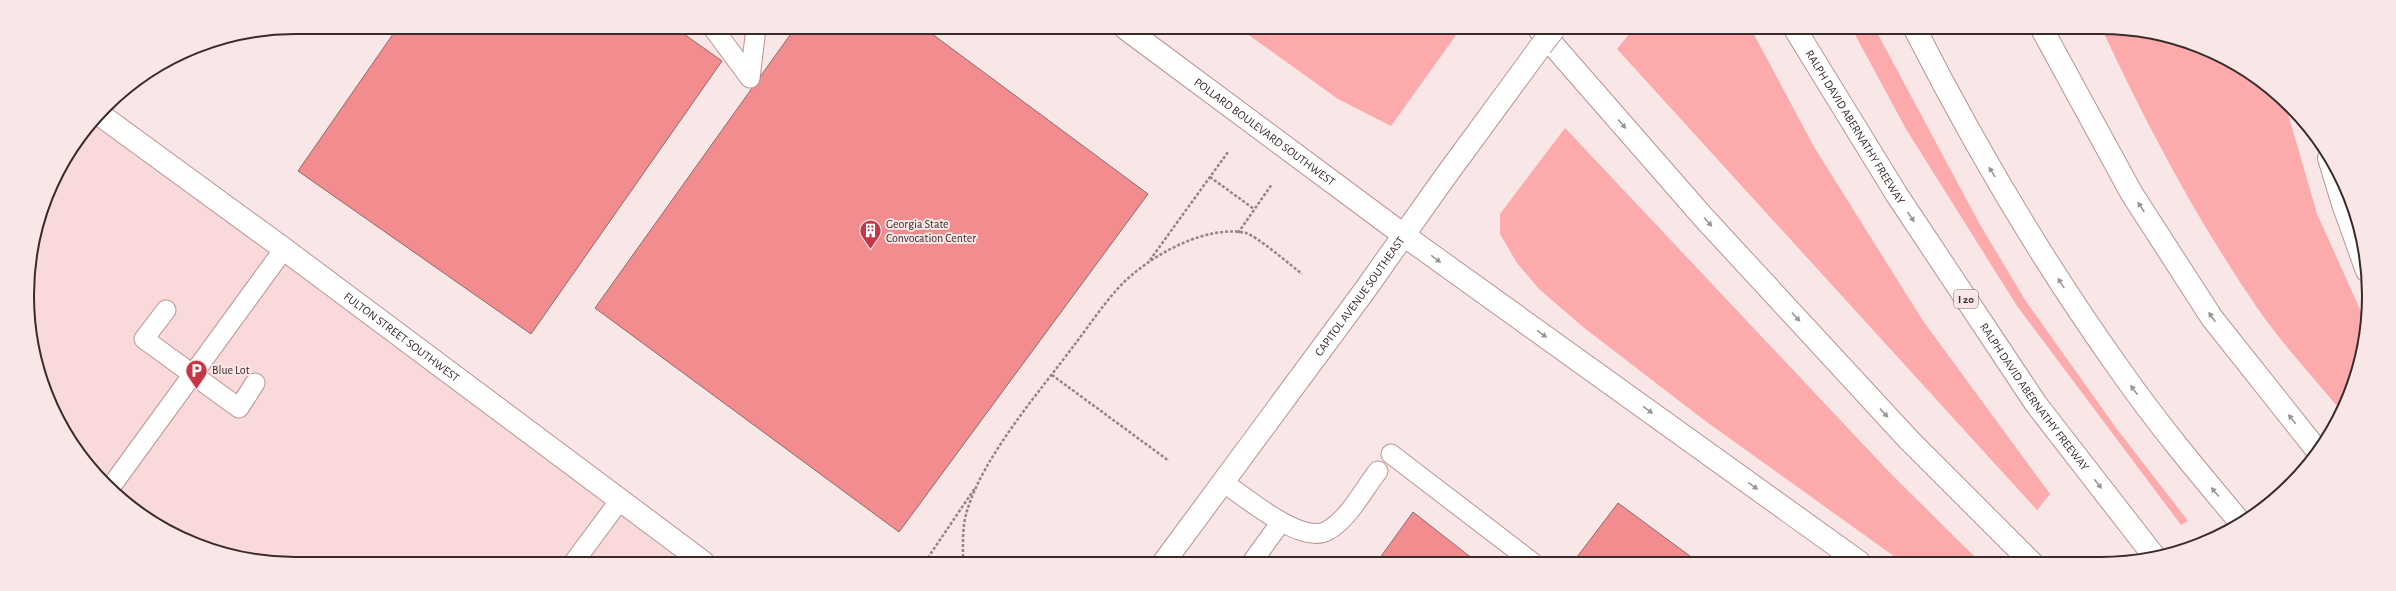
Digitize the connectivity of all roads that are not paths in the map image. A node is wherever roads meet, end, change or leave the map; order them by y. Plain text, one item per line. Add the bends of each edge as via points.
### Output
1 (717, 34) edge
2 (755, 34) edge
3 (1133, 34) edge
4 (1532, 34) edge
5 (1543, 34) edge
6 (1550, 34) edge
7 (1798, 34) edge
8 (1918, 34) edge
9 (2045, 34) edge
10 (2061, 34) edge
11 (1596, 95) junction
12 (104, 118) edge
13 (2101, 135) junction
14 (2337, 184) edge
15 (1405, 236) junction
16 (2356, 241) edge
17 (284, 249) junction
18 (166, 310) dead end
19 (192, 374) junction
20 (255, 383) dead end
21 (2314, 447) edge
22 (1391, 454) dead end
23 (1378, 471) dead end
24 (1223, 482) junction
25 (114, 483) edge
26 (620, 500) junction
27 (2237, 518) edge
28 (1281, 522) junction
29 (2151, 552) edge
30 (578, 557) edge
31 (696, 557) edge
32 (1168, 557) edge
33 (1256, 557) edge
34 (1525, 557) edge
35 (1852, 557) edge
36 (2026, 557) edge

1 - 2 lane via 750,78
3 - 15 main road, POLLARD BOULEVARD SOUTHWEST
4 - 11 main road
5 - 11 main road
6 - 15 main road, CAPITOL AVENUE SOUTHEAST, bridge
7 -> 29 main road, RALPH DAVID ABERNATHY FREEWAY / I 20 via 1897,195 2036,404
27 -> 8 main road via 2120,371 2064,287 1986,162
9 - 13 main road
10 - 13 main road
11 -> 36 main road via 1704,218 1909,440
12 - 17 main road, FULTON STREET SOUTHWEST
21 -> 13 main road via 2212,318 2132,194
14 - 16 main road
15 - 24 main road, CAPITOL AVENUE SOUTHEAST
15 -> 35 main road, POLLARD BOULEVARD SOUTHWEST
17 - 19 lane
17 - 26 main road, FULTON STREET SOUTHWEST
18 - 19 lane via 144,339
19 - 20 lane via 239,408
19 - 25 lane
22 - 34 lane
23 - 28 lane via 1342,519 1326,532 1309,534
24 - 28 lane
24 - 32 main road, CAPITOL AVENUE SOUTHEAST
26 - 30 lane
26 - 31 main road, FULTON STREET SOUTHWEST
28 - 33 lane

